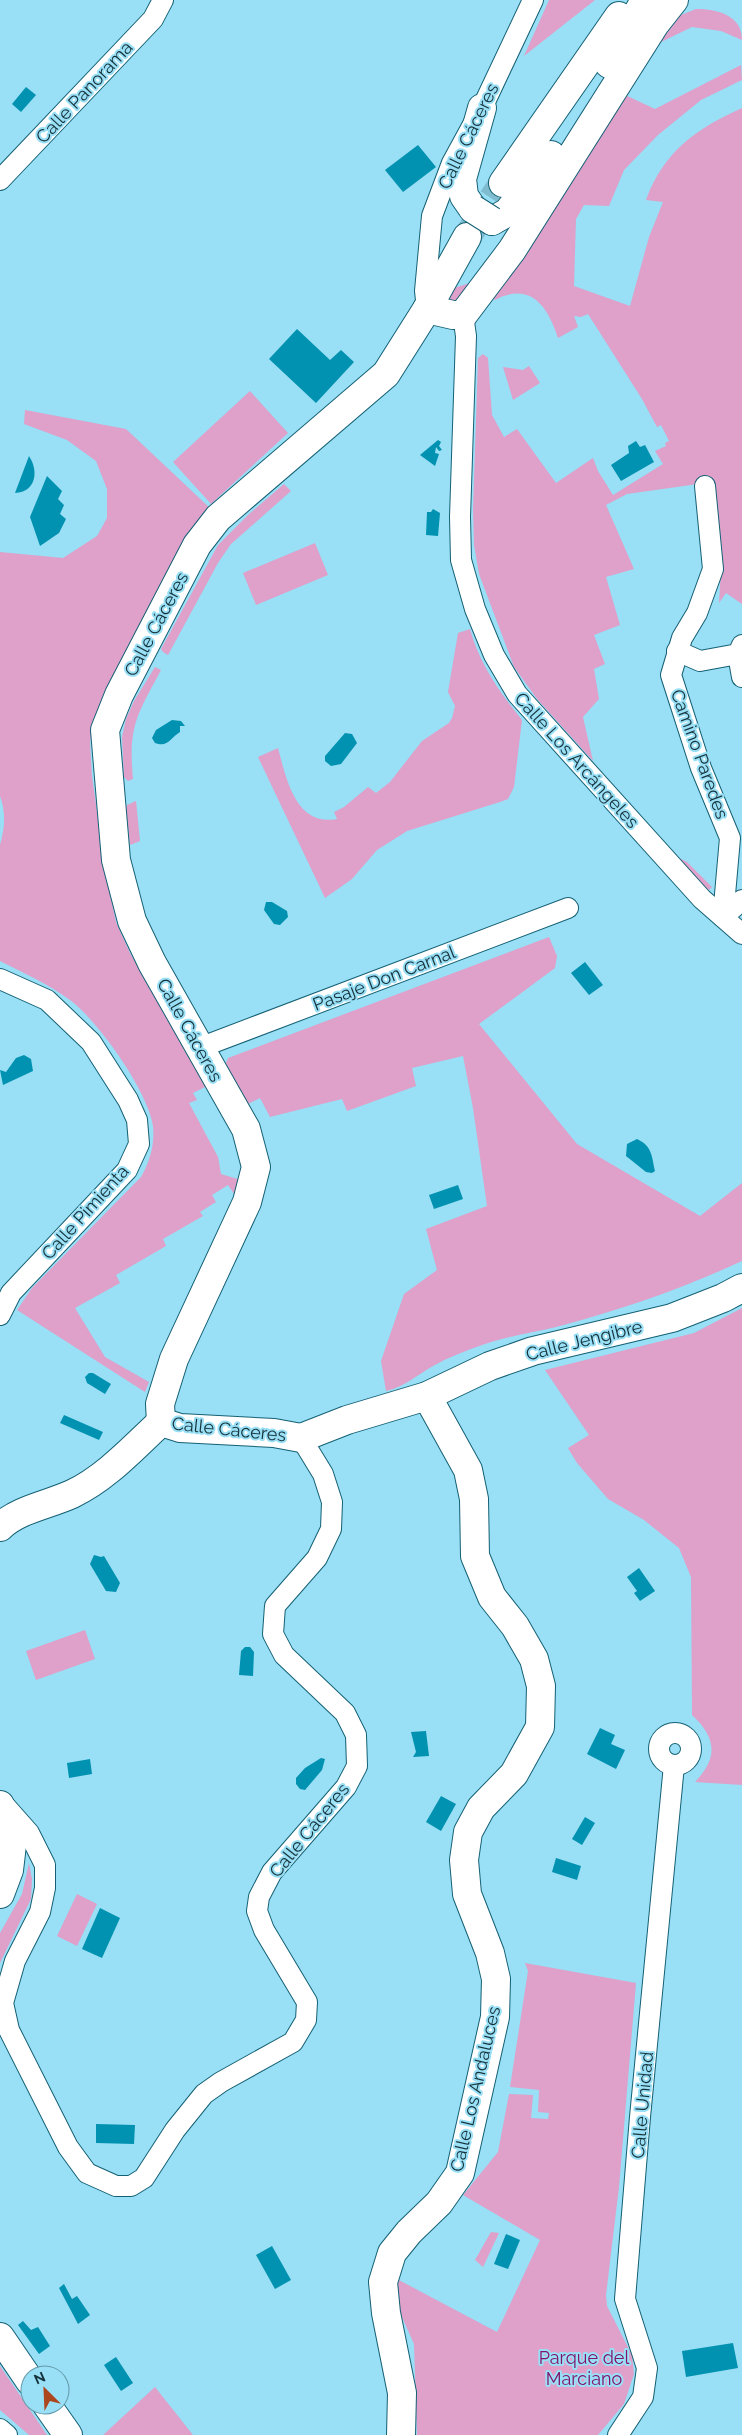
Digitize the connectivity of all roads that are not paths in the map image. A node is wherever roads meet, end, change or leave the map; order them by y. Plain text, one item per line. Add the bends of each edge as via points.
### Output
1 (163, 0) edge
2 (532, 0) edge
3 (630, 0) edge
4 (645, 0) edge
5 (662, 0) edge
6 (674, 0) edge
7 (608, 66) junction
8 (482, 108) junction
9 (0, 180) edge
10 (503, 183) tunnel mouth
11 (467, 238) tunnel mouth
12 (427, 309) junction
13 (463, 315) junction
14 (705, 486) dead end
15 (740, 649) edge
16 (678, 651) junction
17 (742, 677) edge
18 (742, 900) edge
19 (568, 908) dead end
20 (723, 917) junction
21 (742, 934) edge
22 (0, 979) edge
23 (200, 1048) junction
24 (742, 1288) edge
25 (0, 1315) edge
26 (427, 1396) junction
27 (161, 1422) junction
28 (301, 1438) junction
29 (0, 1527) edge
30 (674, 1766) dead end
31 (0, 1800) edge
32 (0, 1805) edge
33 (0, 1894) edge
34 (0, 2337) edge
35 (20, 2366) edge
36 (54, 2415) edge
37 (0, 2429) edge
38 (7, 2435) edge
39 (68, 2435) edge
40 (401, 2435) edge
41 (618, 2435) edge

1 - 9 street, Calle Panorama via 153,18
2 - 8 street, Calle Cáceres
3 - 10 main road
4 - 7 main road
5 - 7 main road
6 - 13 main road via 655,24 512,250
7 - 8 main road via 528,189 508,212 482,215 464,196 462,179
8 - 12 street, Calle Cáceres via 452,163 432,216 425,291
11 - 12 main road
12 - 13 main road
12 - 23 main road, Calle Cáceres via 386,374 218,518 197,545 119,695 105,730 116,860 132,921
13 - 20 street, Calle Los Arcángeles via 466,336 461,560 494,655 517,694 702,898
14 - 16 street, Camino Paredes via 714,570
15 - 16 street via 700,661
15 - 17 street
16 - 20 street, Camino Paredes via 671,675 701,768 730,838
18 - 20 street
19 - 23 street, Pasaje Don Carnal
20 - 21 street, Calle Los Arcángeles
22 - 25 street, Calle Pimienta via 47,1000 91,1042 128,1100 137,1120 139,1144 127,1170 11,1293
23 - 27 main road, Calle Cáceres via 246,1129 256,1168 247,1202 174,1359 160,1404
24 - 26 main road, Calle Jengibre via 672,1318 524,1354
26 - 28 main road via 347,1420
26 - 40 main road, Calle Los Andaluces via 468,1470 474,1499 476,1556 492,1597 516,1626 534,1658 541,1686 540,1727 514,1774 481,1808 468,1832 464,1860 467,1894 490,1953 496,1979 496,2017 460,2173 439,2203 392,2253 383,2282 402,2393
27 - 28 main road, Calle Cáceres via 180,1428 274,1433
27 - 29 main road via 103,1475 73,1494 10,1518
28 - 31 street, Calle Cáceres via 324,1474 332,1502 331,1529 317,1558 275,1606 273,1634 284,1656 345,1713 356,1735 357,1766 346,1787 272,1872 259,1898 257,1911 264,1930 307,2002 306,2020 293,2042 204,2094 175,2130 144,2178 131,2186 116,2186 87,2173 68,2147 9,2030 3,2004 15,1961 40,1912 45,1865 29,1833
30 - 41 street, Calle Unidad via 625,2298 647,2368 643,2396
32 - 33 main road via 13,1836 9,1870
34 - 35 main road
36 - 39 main road
37 - 38 street

